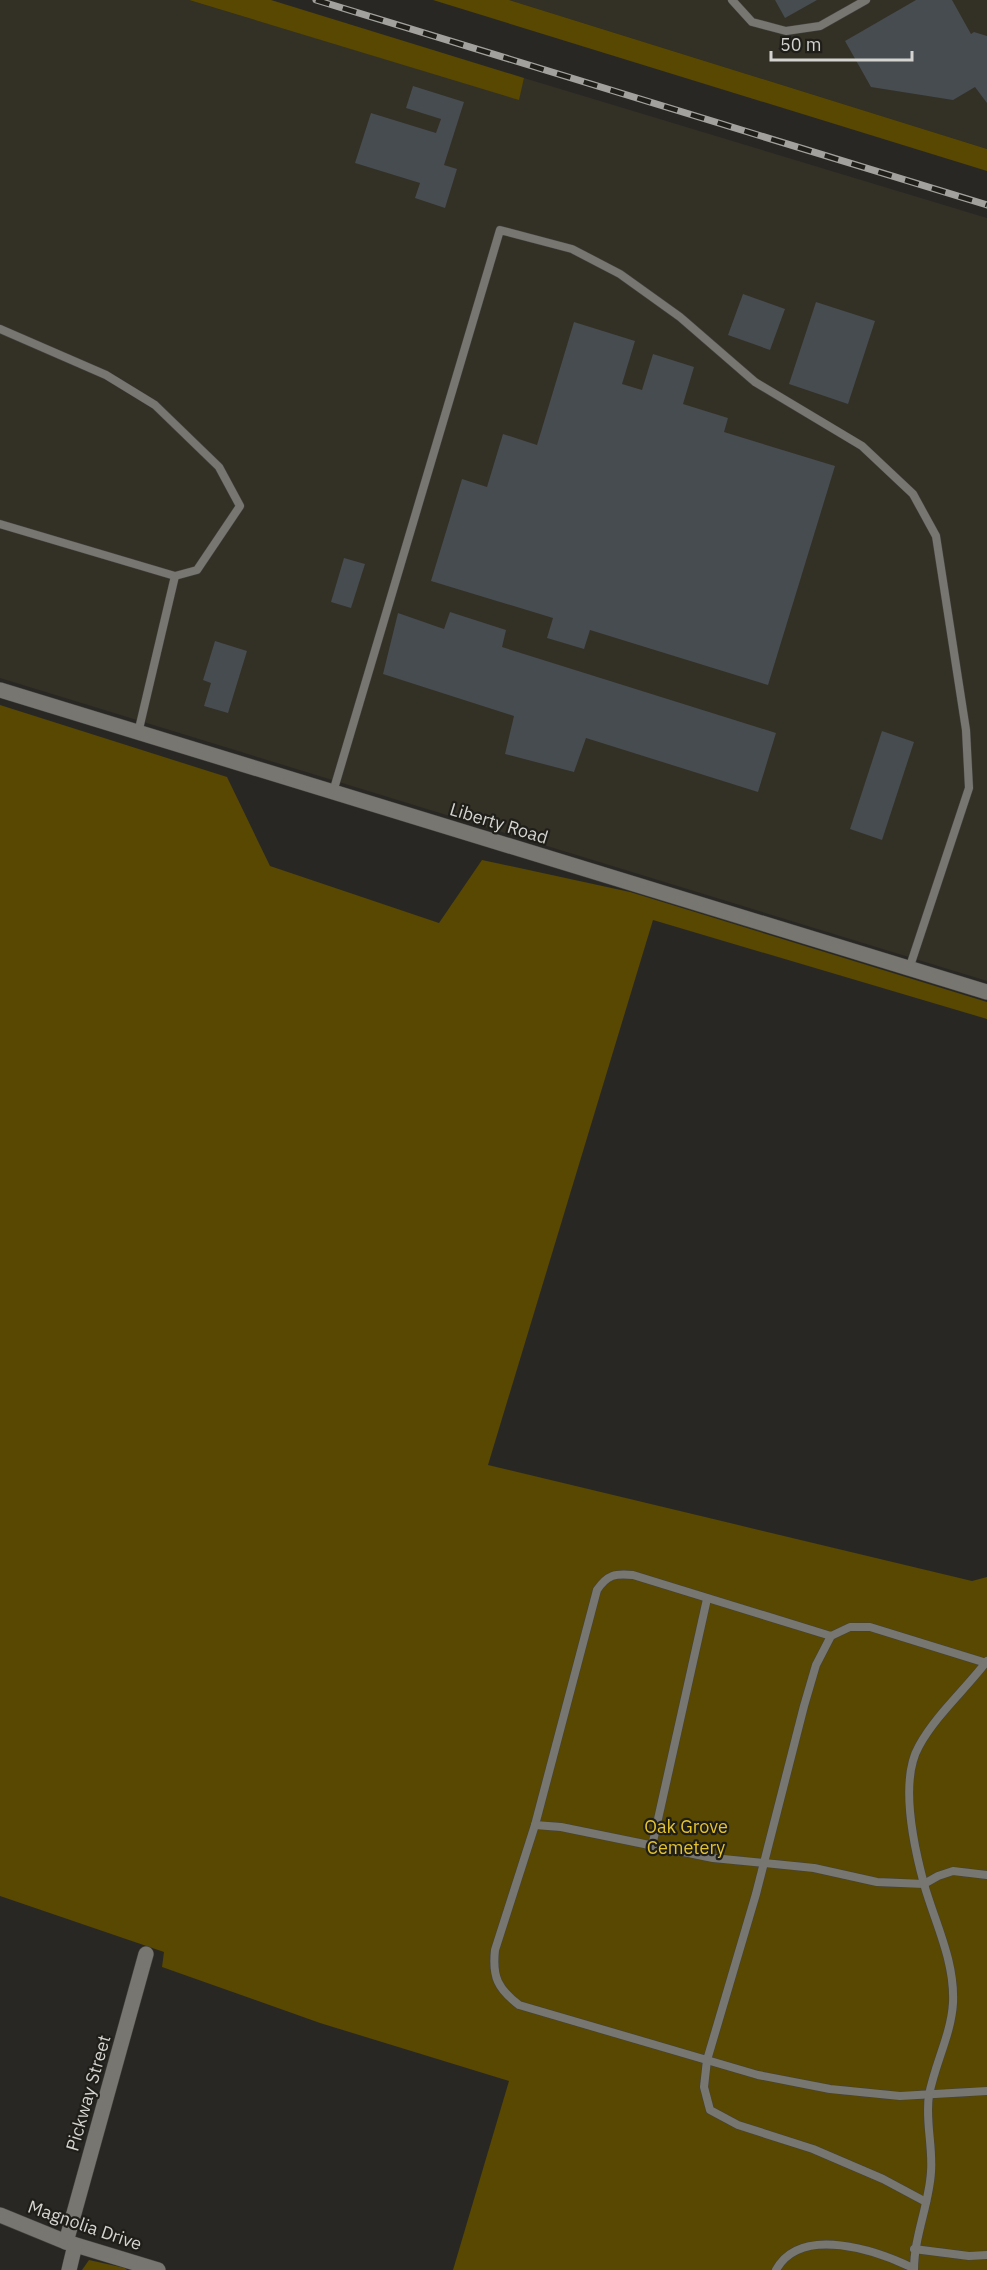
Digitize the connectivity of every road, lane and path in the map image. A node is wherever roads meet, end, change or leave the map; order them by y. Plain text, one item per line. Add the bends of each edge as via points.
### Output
1 (732, 0) edge
2 (866, 0) edge
3 (0, 329) edge
4 (0, 524) edge
5 (175, 576) junction
6 (0, 690) edge
7 (138, 733) junction
8 (332, 793) junction
9 (909, 969) junction
10 (987, 992) edge
11 (707, 1599) junction
12 (831, 1636) junction
13 (987, 1662) edge
14 (535, 1825) junction
15 (652, 1846) junction
16 (763, 1864) junction
17 (987, 1875) edge
18 (924, 1884) junction
19 (146, 1954) dead end
20 (707, 2060) junction
21 (987, 2091) edge
22 (929, 2095) junction
23 (926, 2202) junction
24 (0, 2215) edge
25 (70, 2244) junction
26 (915, 2248) junction
27 (987, 2255) edge
28 (914, 2269) edge
29 (69, 2270) edge
30 (159, 2270) edge
31 (776, 2270) edge

1 - 2 lane via 752,22 786,32 820,26
3 - 5 lane via 106,375 155,405 219,467 240,506 197,570
4 - 5 lane
5 - 7 lane
6 - 7 street, Liberty Road
7 - 8 street, Liberty Road
8 - 9 street, Liberty Road
8 - 9 lane via 500,230 572,249 620,274 680,317 755,382 862,446 913,494 936,536 966,730 969,788
9 - 10 street, Liberty Road
11 - 12 lane
11 - 14 lane via 633,1575 617,1573 605,1578 597,1590
11 - 15 lane
12 - 13 lane via 850,1628 870,1627
12 - 16 lane via 816,1665
13 - 18 lane via 932,1726 918,1748 910,1772 909,1796
14 - 15 lane
14 - 20 lane via 495,1950 493,1966 505,1994 519,2005
15 - 16 lane
16 - 18 lane via 814,1868 878,1882
16 - 20 lane
17 - 18 lane via 953,1871
18 - 22 lane via 952,1976 953,2001 951,2025
19 - 25 street, Pickway Street
20 - 22 lane via 830,2089
20 - 23 lane via 704,2087 710,2110 738,2125 863,2170
21 - 22 lane
22 - 23 lane via 931,2172
23 - 26 lane
24 - 25 street, Magnolia Drive
25 - 29 street, Pickway Street
25 - 30 street, Magnolia Drive
26 - 27 lane
26 - 28 lane
28 - 31 lane via 886,2255 827,2244 802,2248 785,2257

